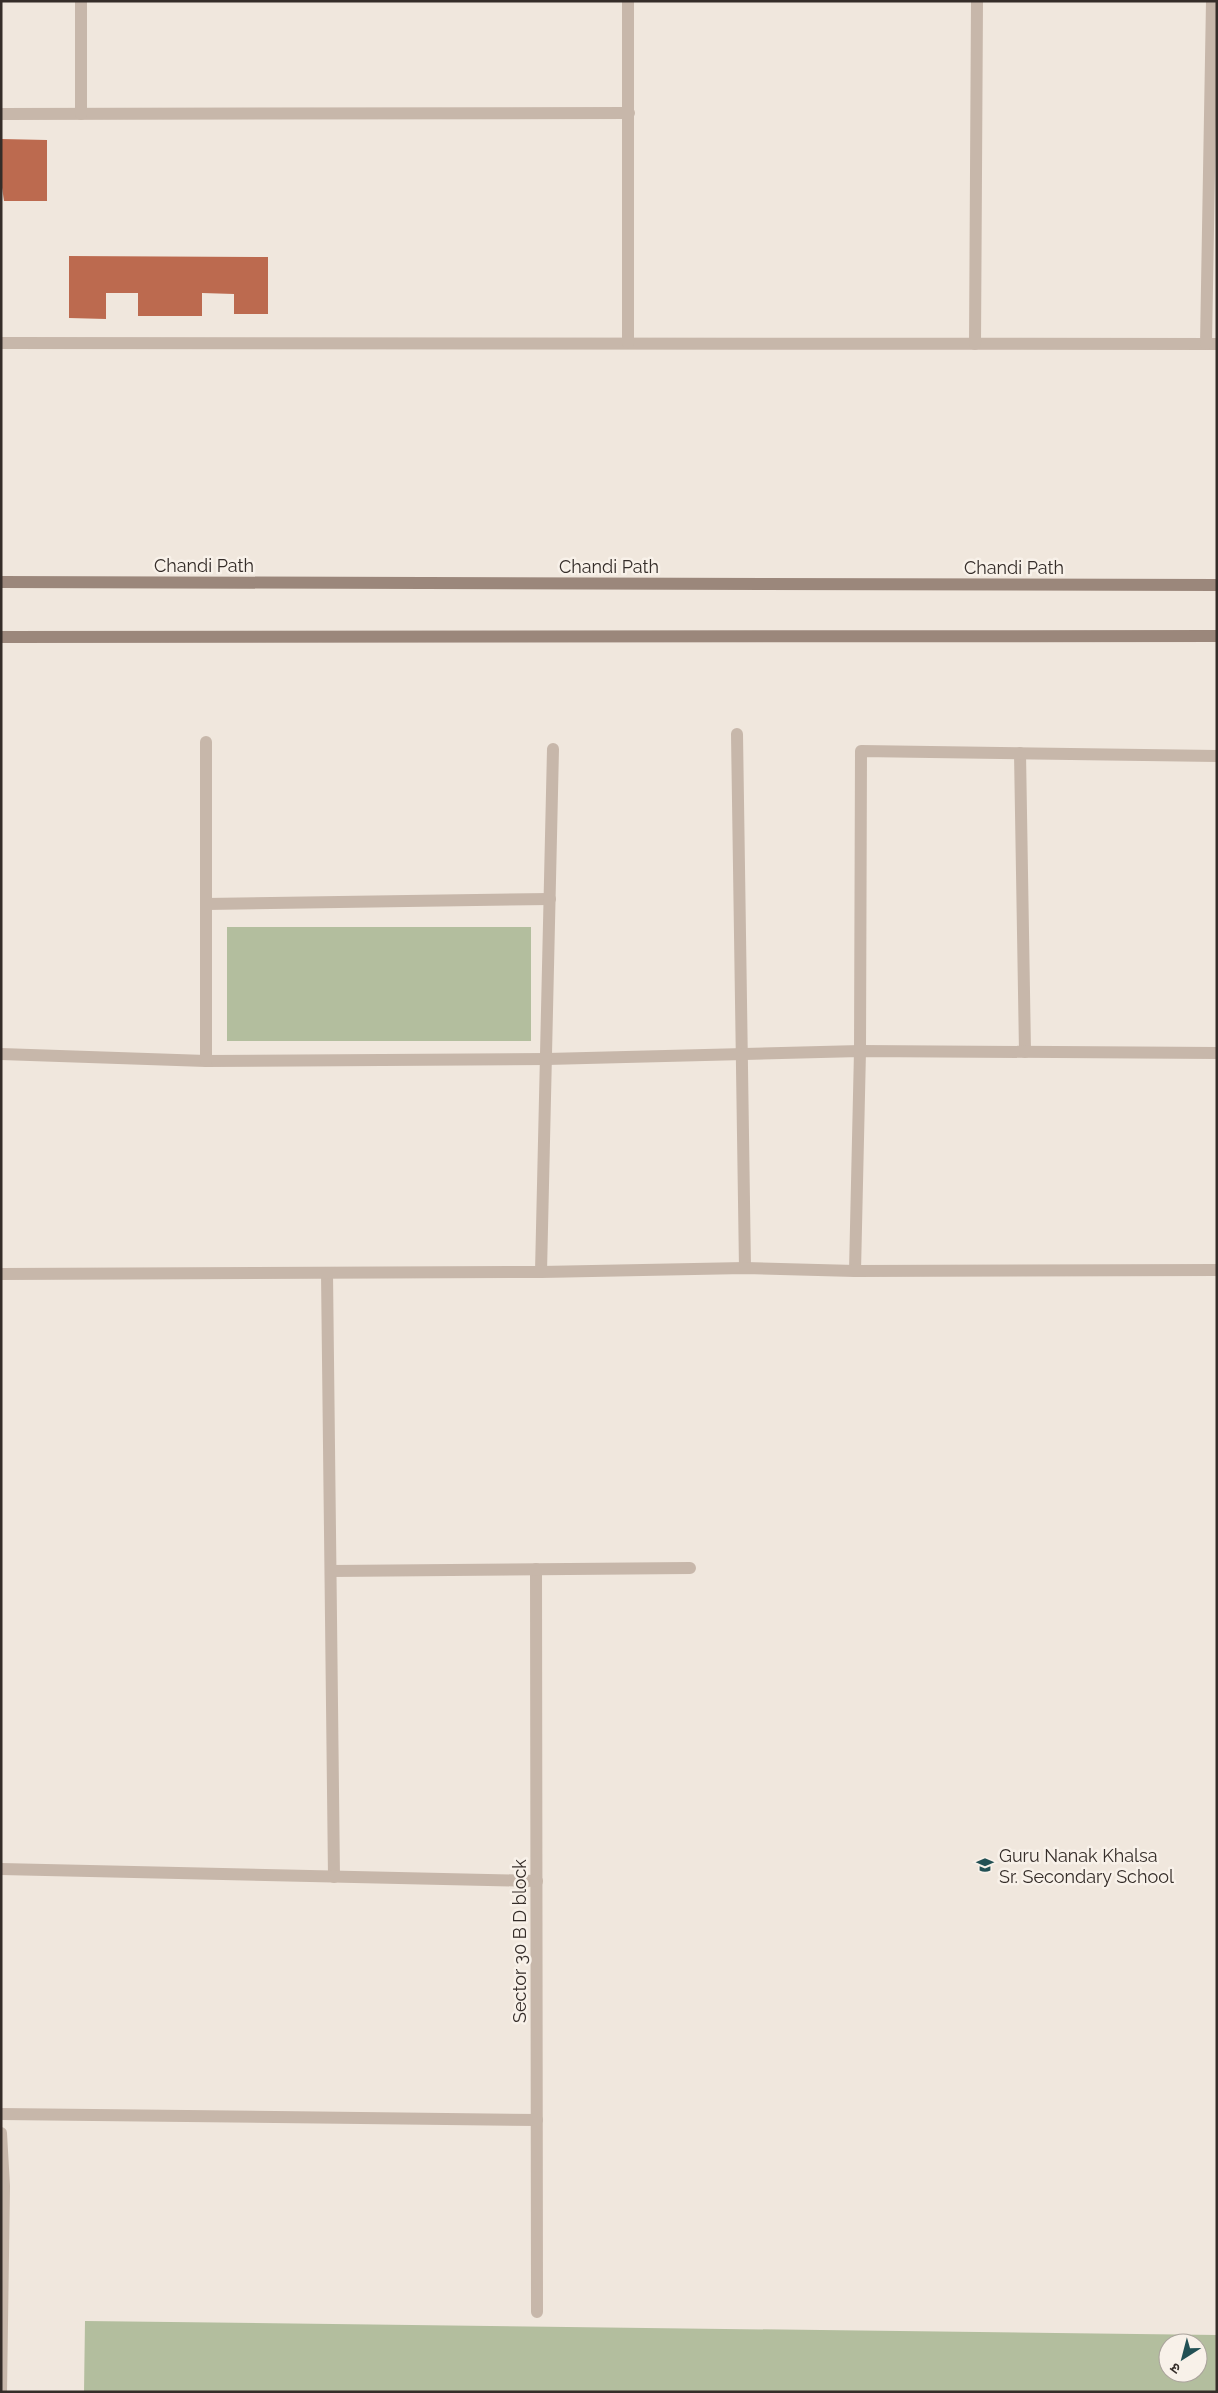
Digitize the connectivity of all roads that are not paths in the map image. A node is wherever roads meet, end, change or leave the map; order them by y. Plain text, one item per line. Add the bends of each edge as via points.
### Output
1 (81, 1) edge
2 (628, 1) edge
3 (976, 1) edge
4 (1212, 1) edge
5 (629, 113) junction
6 (1, 114) edge
7 (81, 114) junction
8 (1, 343) edge
9 (628, 344) junction
10 (975, 344) junction
11 (1211, 344) edge
12 (1, 582) edge
13 (1217, 584) edge
14 (1217, 636) edge
15 (1, 637) edge
16 (737, 734) dead end
17 (206, 742) dead end
18 (553, 749) dead end
19 (1020, 753) junction
20 (1217, 756) edge
21 (550, 899) junction
22 (206, 904) junction
23 (860, 1051) junction
24 (1025, 1052) junction
25 (743, 1053) junction
26 (1217, 1053) edge
27 (1, 1054) edge
28 (547, 1059) junction
29 (206, 1061) junction
30 (745, 1268) junction
31 (1217, 1270) edge
32 (855, 1271) junction
33 (541, 1272) junction
34 (327, 1273) junction
35 (1, 1274) edge
36 (690, 1568) dead end
37 (536, 1570) junction
38 (331, 1571) junction
39 (1, 1869) edge
40 (334, 1877) junction
41 (537, 1881) junction
42 (1, 2114) edge
43 (537, 2120) junction
44 (1, 2133) edge
45 (3, 2186) edge
46 (537, 2312) dead end
47 (1, 2392) edge

1 - 7 street
2 - 5 street
3 - 10 street
4 - 11 street
5 - 7 street
5 - 9 street
6 - 7 street
8 - 9 street
9 - 10 street
10 - 11 street
12 - 13 main road, Chandi Path
14 - 15 main road
16 - 25 street
17 - 22 street
18 - 21 street
19 - 20 street
19 - 23 street via 861,751
19 - 24 street
21 - 22 street
21 - 28 street
22 - 29 street
23 - 24 street
23 - 25 street
23 - 32 street
24 - 26 street
25 - 28 street
25 - 30 street
27 - 29 street
28 - 29 street
28 - 33 street
30 - 32 street
30 - 33 street
31 - 32 street
33 - 34 street
34 - 35 street
34 - 38 street
36 - 37 street
37 - 38 street
37 - 41 street, Sector 30 B D block
38 - 40 street
39 - 40 street
40 - 41 street
41 - 43 street, Sector 30 B D block
42 - 43 street
43 - 46 street, Sector 30 B D block
44 - 45 street
45 - 47 street

